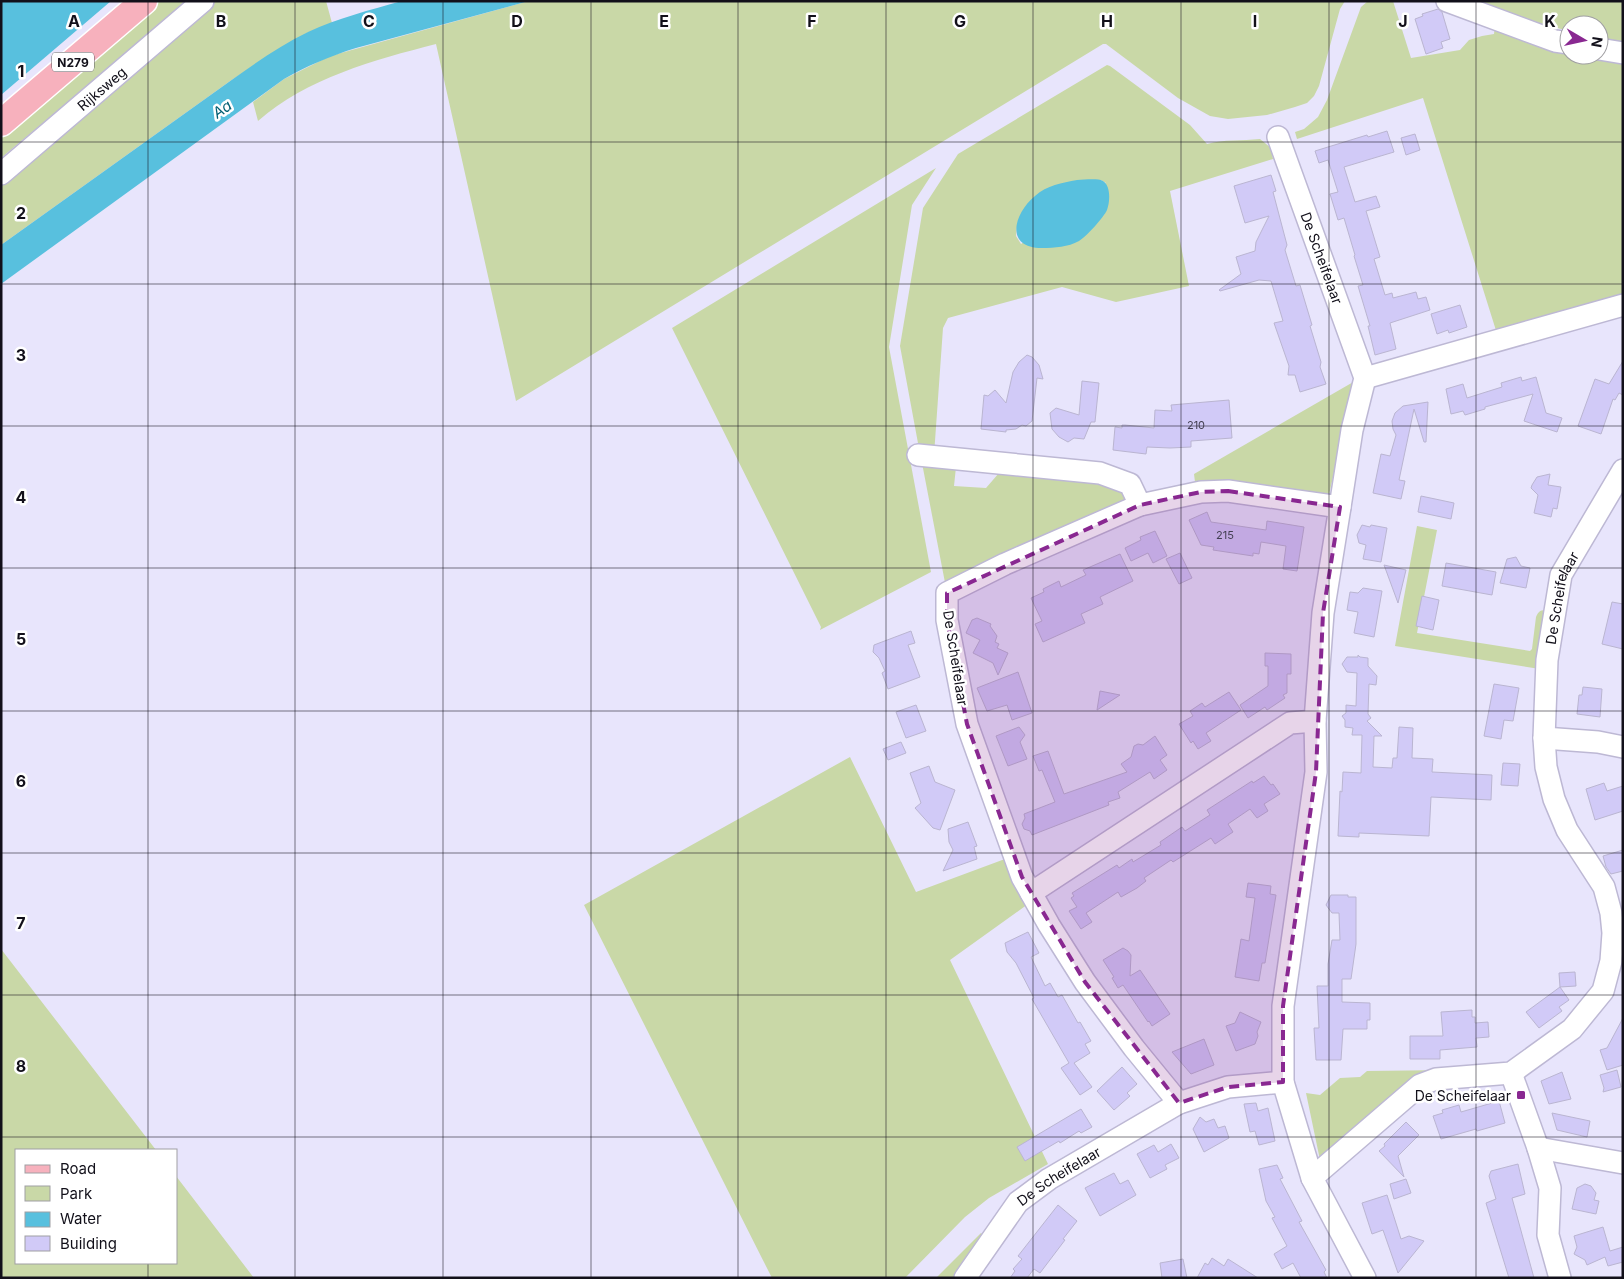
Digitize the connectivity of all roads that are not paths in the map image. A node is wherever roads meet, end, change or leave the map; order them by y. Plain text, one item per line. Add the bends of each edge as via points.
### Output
1 (144, 1) edge
2 (203, 1) edge
3 (1446, 1) edge
4 (1559, 42) edge
5 (1609, 51) edge
6 (1623, 53) edge
7 (1, 122) edge
8 (1278, 137) dead end
9 (1, 174) edge
10 (1623, 305) edge
11 (1365, 378) junction
12 (918, 455) dead end
13 (1623, 470) edge
14 (1140, 505) junction
15 (1340, 507) junction
16 (1315, 721) junction
17 (1544, 738) junction
18 (1623, 746) edge
19 (1031, 893) junction
20 (1617, 915) edge
21 (1511, 1073) junction
22 (1283, 1082) junction
23 (1179, 1103) junction
24 (1538, 1148) junction
25 (1623, 1163) edge
26 (1312, 1178) junction
27 (965, 1278) edge
28 (1365, 1278) edge
29 (1560, 1278) edge

1 - 7 main road, N279
2 - 9 street, Rijksweg
3 - 4 street
5 - 6 street
8 - 11 street, De Scheifelaar
10 - 11 street
11 - 15 street via 1352,430
12 - 14 street via 1100,473 1130,484
13 - 17 street, De Scheifelaar via 1561,575 1547,660
14 - 15 street, De Scheifelaar via 1202,492 1228,491
14 - 19 street, De Scheifelaar via 947,593 947,620 967,724 1022,877
15 - 16 street via 1323,613
16 - 19 street via 1290,723
16 - 22 street via 1316,772 1284,1006
17 - 18 street
17 - 20 street, De Scheifelaar via 1546,767 1554,799 1567,830 1604,887
19 - 23 street, De Scheifelaar via 1085,982
20 - 21 street, De Scheifelaar via 1611,961 1602,991 1572,1029
21 - 24 street
21 - 26 street via 1436,1079 1420,1085
22 - 23 street, De Scheifelaar via 1228,1087
22 - 26 street
23 - 27 street, De Scheifelaar via 1049,1179 1018,1202
24 - 25 street
24 - 29 street via 1550,1188 1548,1235
26 - 28 street

